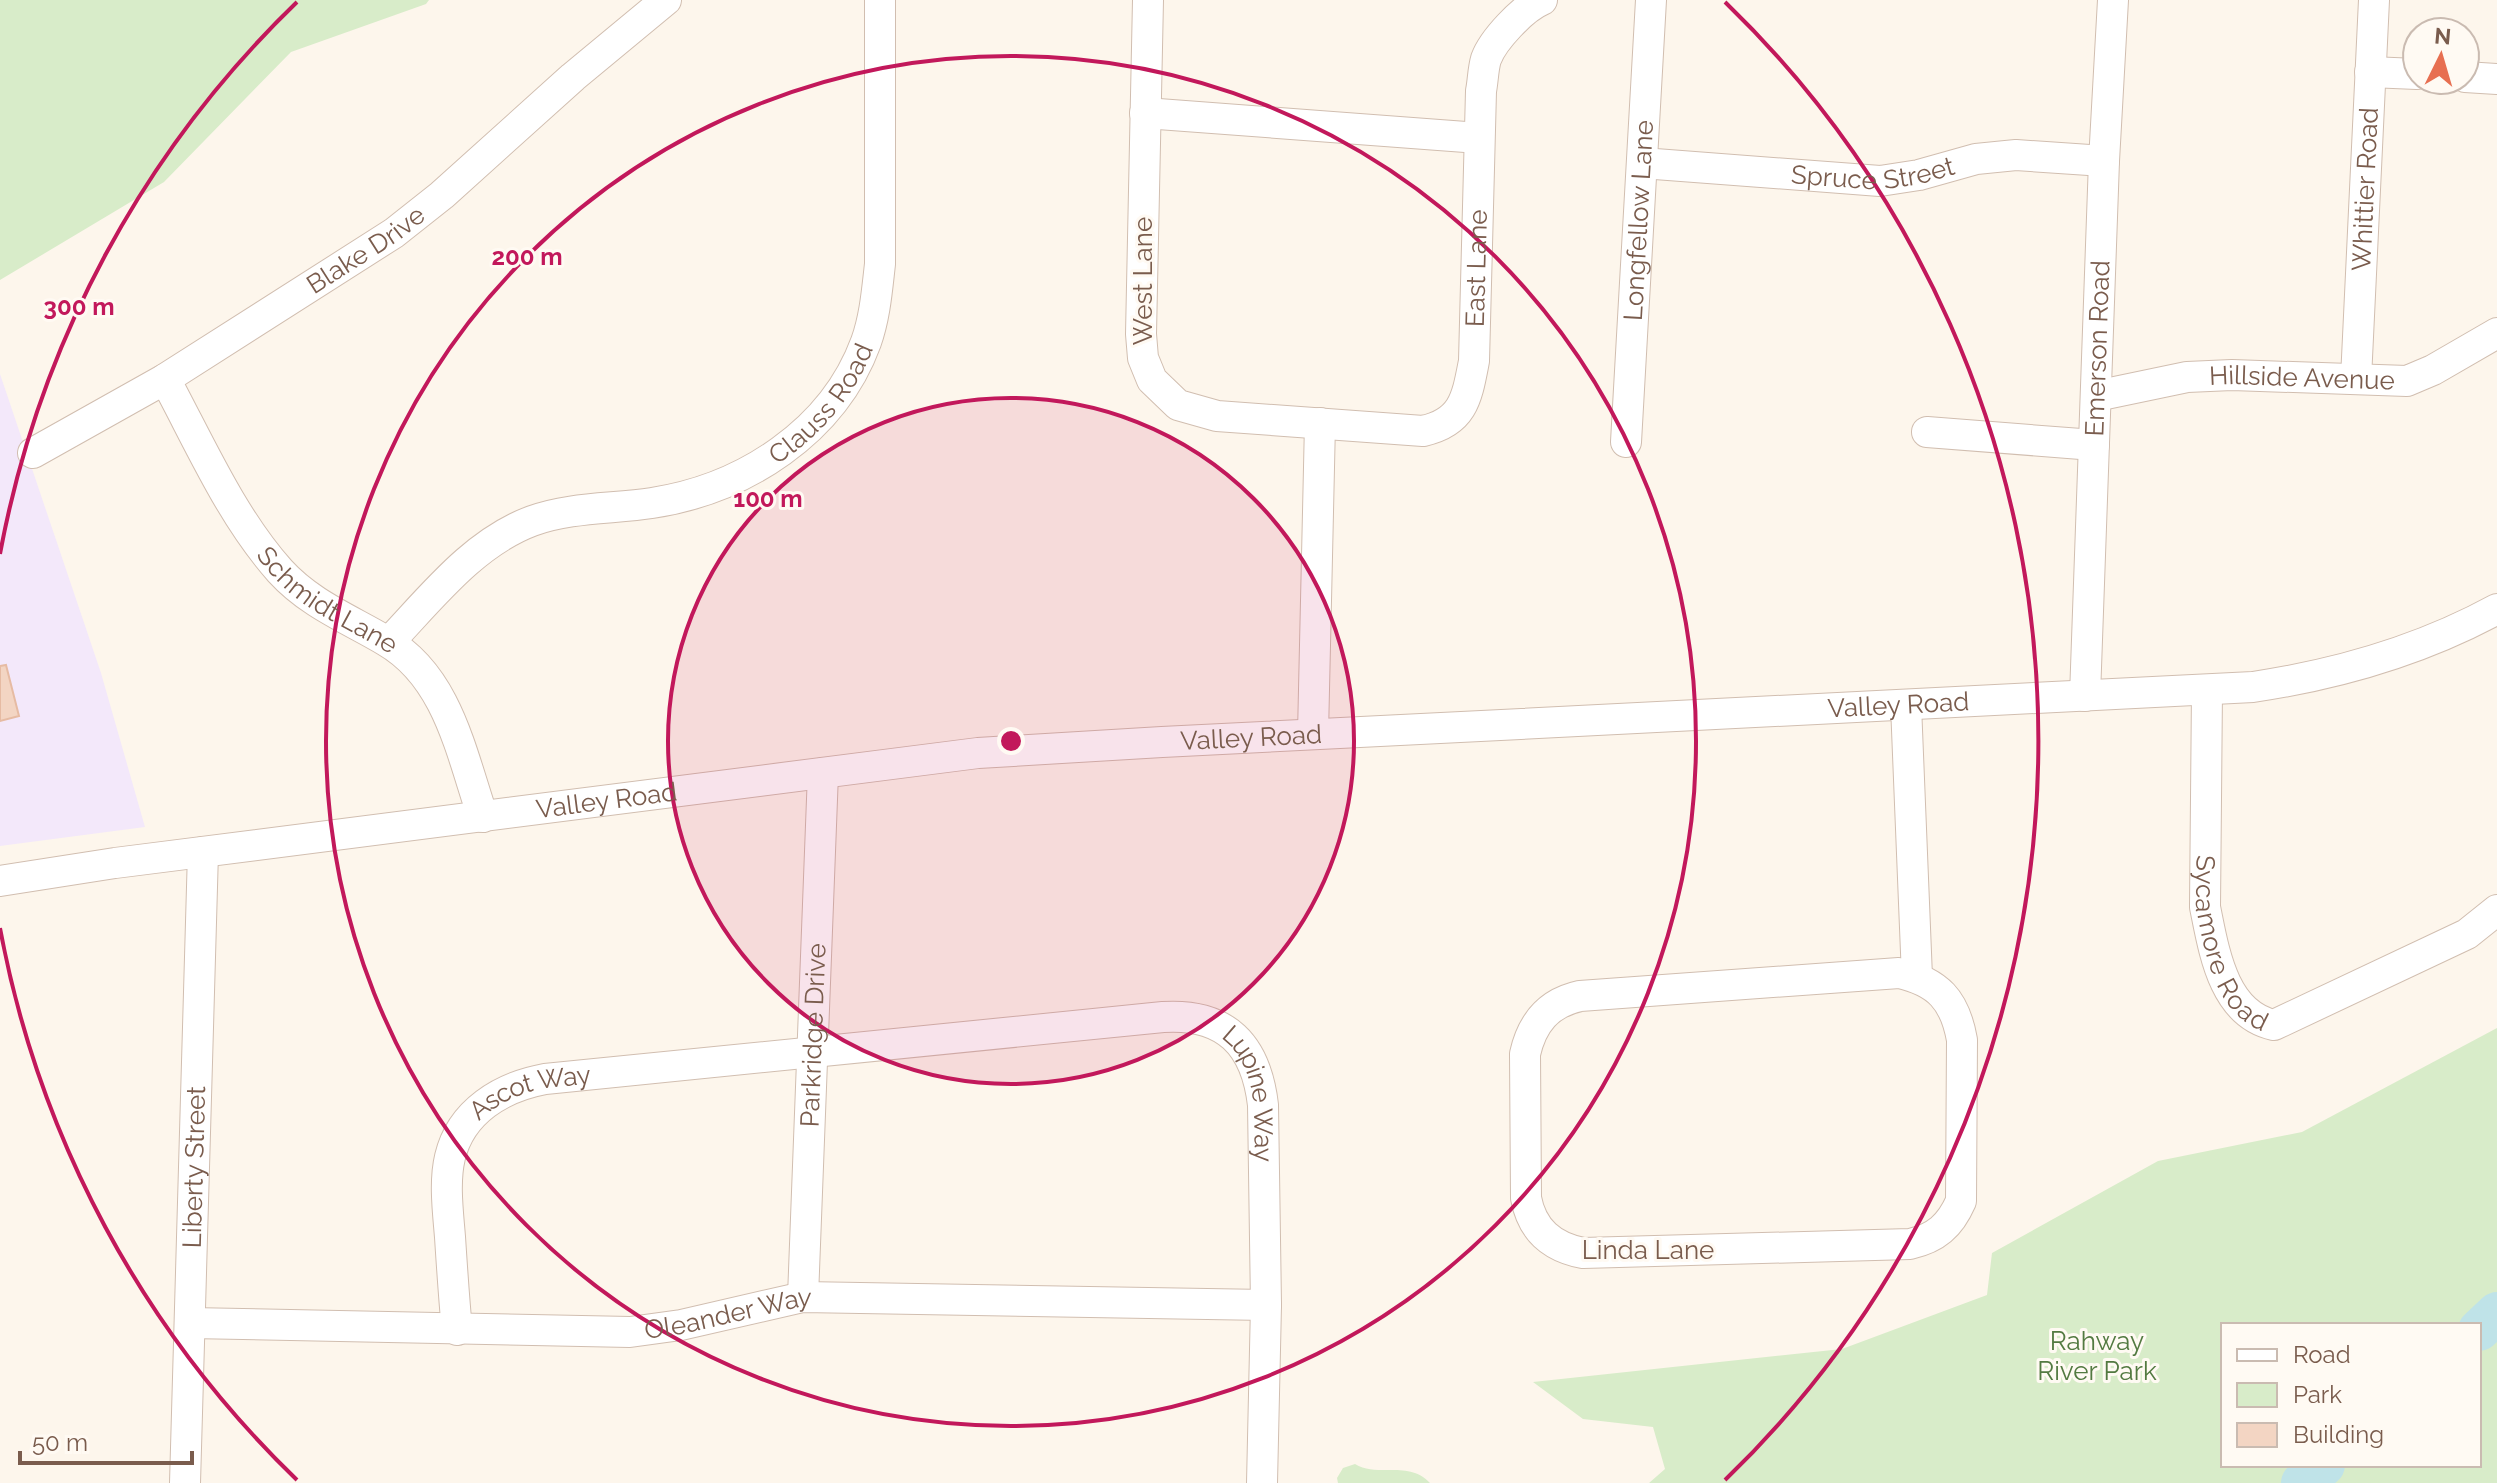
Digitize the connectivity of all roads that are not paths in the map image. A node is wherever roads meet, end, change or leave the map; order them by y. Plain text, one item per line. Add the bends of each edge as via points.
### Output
1 (666, 0) edge
2 (880, 0) edge
3 (1148, 0) edge
4 (1542, 0) edge
5 (1651, 0) edge
6 (2113, 0) edge
7 (2374, 0) edge
8 (2370, 72) junction
9 (2401, 73) edge
10 (1145, 113) junction
11 (1479, 138) junction
12 (2104, 161) junction
13 (1642, 163) junction
14 (2497, 333) edge
15 (165, 379) junction
16 (2356, 379) junction
17 (2096, 396) junction
18 (1320, 423) junction
19 (1927, 432) dead end
20 (1626, 442) dead end
21 (2094, 445) junction
22 (33, 453) dead end
23 (2497, 609) edge
24 (389, 642) junction
25 (2207, 690) junction
26 (2085, 696) junction
27 (1906, 705) junction
28 (1313, 734) junction
29 (823, 773) junction
30 (483, 817) junction
31 (203, 852) junction
32 (0, 881) edge
33 (2497, 910) edge
34 (1917, 977) junction
35 (813, 1052) junction
36 (803, 1297) junction
37 (1266, 1305) junction
38 (190, 1323) junction
39 (457, 1330) junction
40 (185, 1483) edge
41 (1262, 1483) edge

1 - 15 street, Blake Drive via 394,233
2 - 24 street, Clauss Road via 876,301 866,341 830,403 804,434 736,479 653,503 532,521 493,541
3 - 10 street, West Lane
4 - 11 street, East Lane via 1507,28 1487,58
5 - 13 street, Longfellow Lane
6 - 12 street, Emerson Road
7 - 8 street, Whittier Road
8 - 9 street
8 - 16 street, Whittier Road
10 - 11 street
10 - 18 street, West Lane via 1141,334 1152,380 1178,405 1217,416
11 - 18 street, East Lane via 1474,361 1468,397 1458,413 1423,431
12 - 13 street, Spruce Street via 2016,155 1880,181
12 - 17 street, Emerson Road
13 - 20 street, Longfellow Lane
14 - 16 street, Hillside Avenue via 2407,381
15 - 22 street, Blake Drive
15 - 24 street, Schmidt Lane via 238,514 273,563 302,595
16 - 17 street, Hillside Avenue via 2187,377
17 - 21 street, Emerson Road
18 - 28 street
19 - 21 street
21 - 26 street, Emerson Road
23 - 25 street, Valley Road via 2381,660 2318,677
24 - 30 street, Schmidt Lane via 429,677 445,706
25 - 26 street, Valley Road
25 - 33 street, Sycamore Road via 2205,907 2226,982 2238,1006 2259,1022 2274,1025 2467,934
26 - 27 street, Valley Road
27 - 28 street, Valley Road
27 - 34 street
28 - 29 street, Valley Road via 978,753
29 - 30 street, Valley Road
29 - 35 street, Parkridge Drive
30 - 31 street, Valley Road
31 - 32 street, Valley Road
31 - 38 street, Liberty Street
34 - 34 street, Linda Lane via 1899,973 1595,995 1555,1005 1540,1018 1525,1054 1526,1198 1536,1227 1565,1250 1583,1253 1910,1244 1942,1231 1961,1201 1962,1040 1948,1000
35 - 36 street, Parkridge Drive
35 - 37 street, Lupine Way via 1163,1017 1216,1025 1244,1047 1260,1079
35 - 39 street, Ascot Way via 545,1079 502,1091 484,1104 457,1138 450,1158
36 - 37 street, Oleander Way
36 - 39 street, Oleander Way via 630,1332
37 - 41 street, Lupine Way
38 - 39 street, Oleander Way
38 - 40 street, Liberty Street

